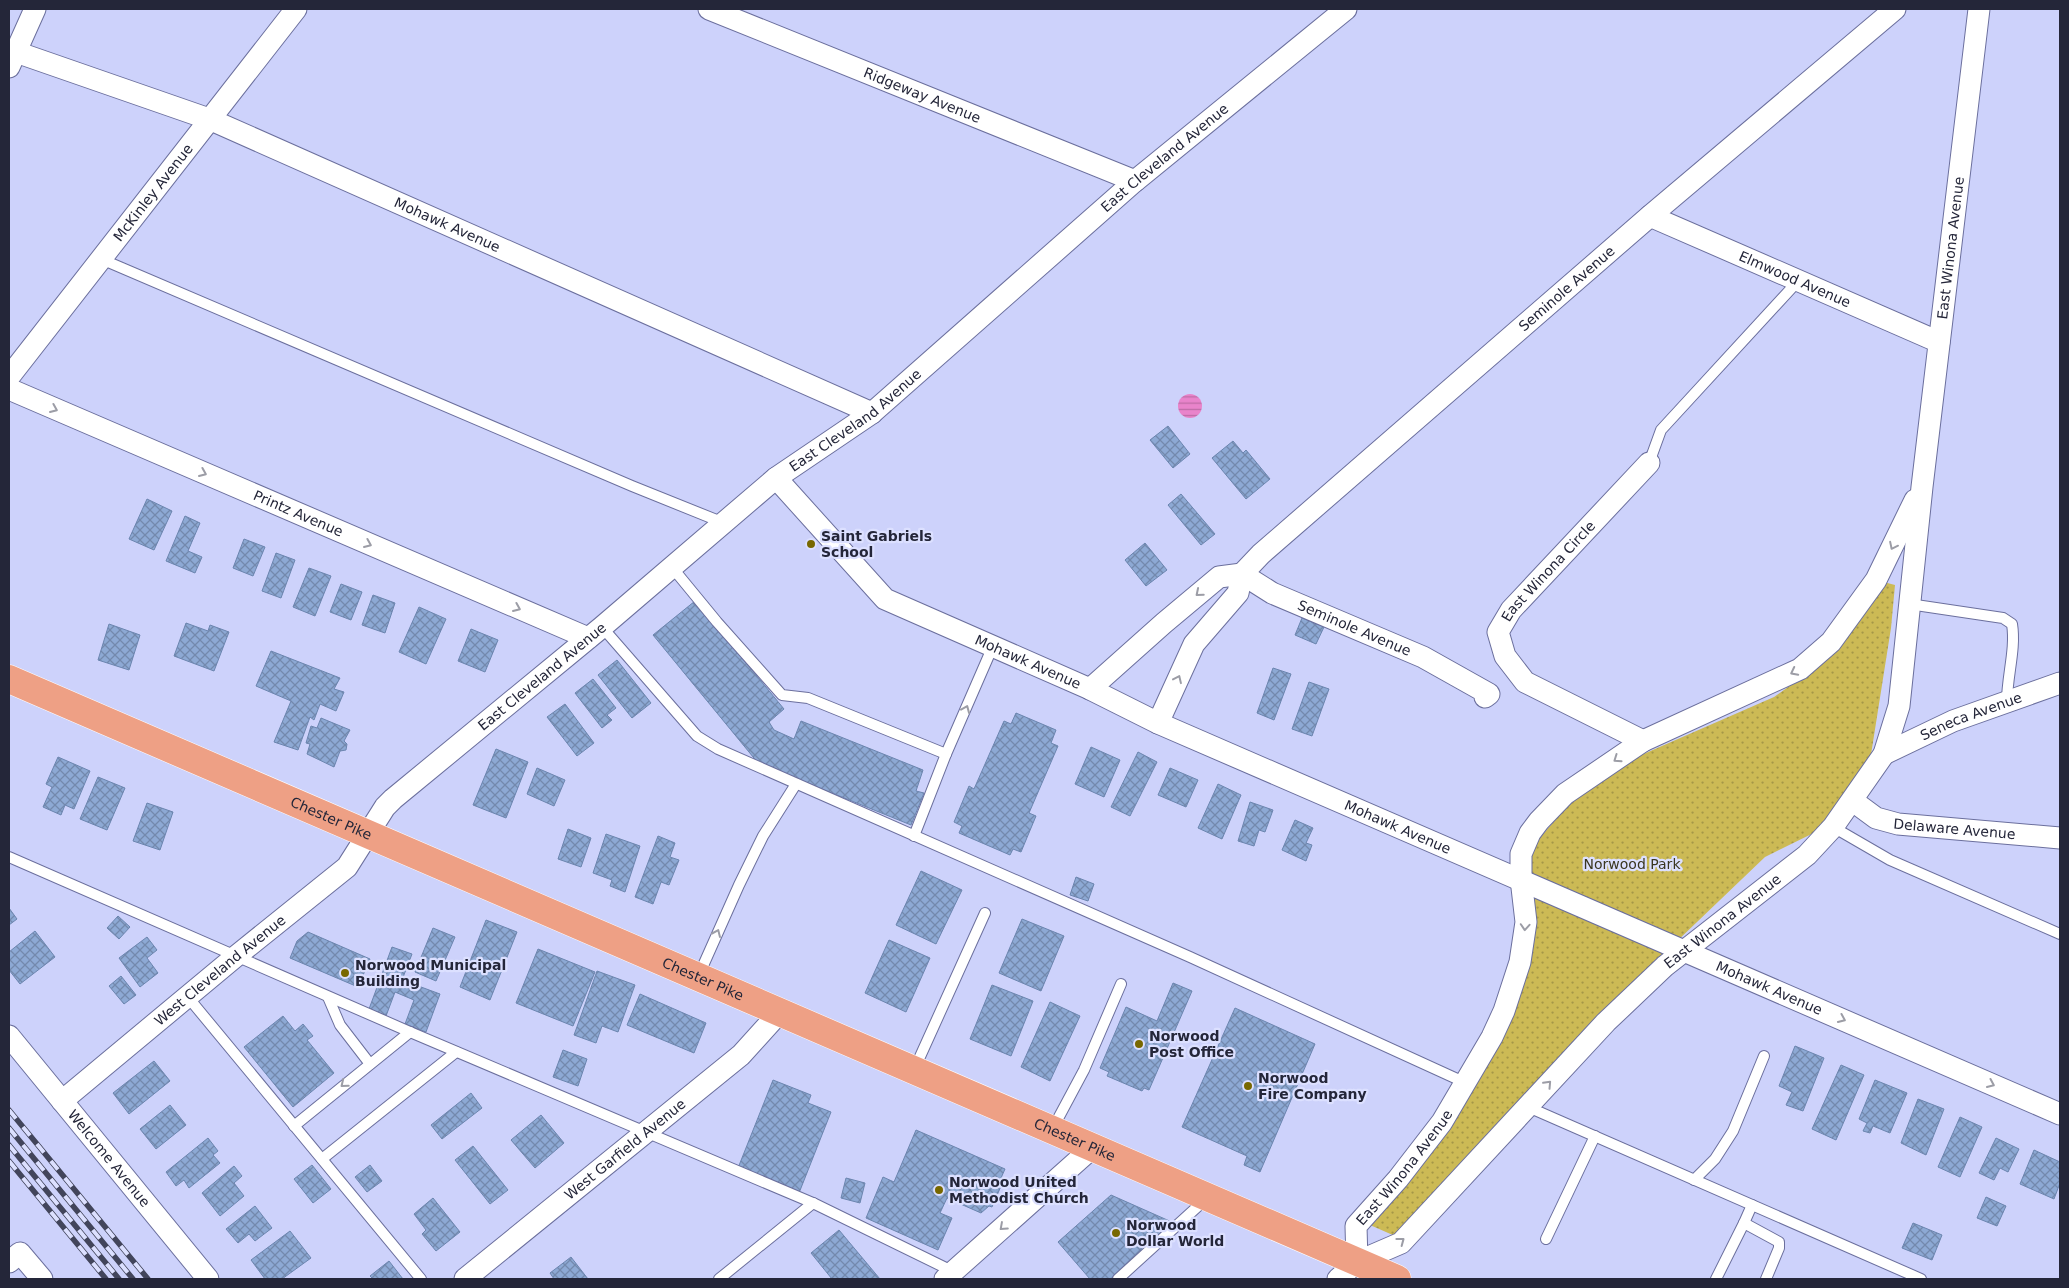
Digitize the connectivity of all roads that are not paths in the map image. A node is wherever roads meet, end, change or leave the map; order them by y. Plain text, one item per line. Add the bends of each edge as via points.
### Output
1 (35, 9) edge
2 (296, 9) edge
3 (709, 9) edge
4 (1346, 9) edge
5 (1895, 9) edge
6 (1979, 9) edge
7 (12, 59) edge
8 (209, 119) junction
9 (1135, 181) junction
10 (1650, 216) junction
11 (100, 258) junction
12 (1800, 280) junction
13 (1939, 342) junction
14 (9, 377) edge
15 (9, 389) edge
16 (872, 412) junction
17 (1649, 463) joint
18 (776, 478) junction
19 (1922, 487) junction
20 (724, 523) junction
21 (671, 566) junction
22 (1242, 574) junction
23 (1910, 604) junction
24 (595, 632) junction
25 (992, 646) junction
26 (9, 679) edge
27 (2060, 683) edge
28 (1090, 690) junction
29 (1485, 697) dead end
30 (2008, 701) junction
31 (1158, 723) junction
32 (1643, 741) junction
33 (946, 754) junction
34 (1884, 754) junction
35 (796, 784) junction
36 (1853, 801) junction
37 (1833, 827) junction
38 (369, 834) junction
39 (914, 836) junction
40 (2060, 838) edge
41 (9, 857) edge
42 (1521, 879) junction
43 (985, 913) dead end
44 (2060, 934) edge
45 (1685, 950) junction
46 (235, 957) junction
47 (698, 978) junction
48 (1121, 984) dead end
49 (187, 996) junction
50 (328, 997) junction
51 (779, 1013) junction
52 (410, 1032) junction
53 (9, 1036) edge
54 (456, 1052) junction
55 (1764, 1056) dead end
56 (370, 1064) junction
57 (914, 1071) junction
58 (1466, 1083) junction
59 (62, 1101) junction
60 (1528, 1106) junction
61 (2060, 1114) edge
62 (294, 1126) junction
63 (1052, 1131) junction
64 (644, 1133) junction
65 (1595, 1136) junction
66 (1092, 1148) junction
67 (322, 1159) junction
68 (1694, 1180) junction
69 (1207, 1198) junction
70 (813, 1203) junction
71 (1752, 1205) junction
72 (1744, 1223) junction
73 (1546, 1239) dead end
74 (14, 1258) edge
75 (1348, 1271) edge
76 (949, 1275) edge
77 (42, 1279) edge
78 (208, 1279) edge
79 (421, 1279) edge
80 (465, 1279) edge
81 (719, 1279) edge
82 (1118, 1279) edge
83 (1397, 1279) edge
84 (1716, 1279) edge
85 (1766, 1279) edge
86 (1921, 1279) edge

1 - 7 street
2 - 8 street, McKinley Avenue
3 - 9 street, Ridgeway Avenue
4 - 9 street, East Cleveland Avenue
5 - 10 street, Seminole Avenue
6 - 13 street, East Winona Avenue
7 - 8 street, Mohawk Avenue
8 - 11 street, McKinley Avenue
8 - 16 street, Mohawk Avenue
9 - 16 street, East Cleveland Avenue
10 - 12 street, Elmwood Avenue
10 - 22 street, Seminole Avenue via 1261,554
11 - 14 street, McKinley Avenue
11 - 20 lane
12 - 13 street, Elmwood Avenue
12 - 17 lane via 1661,430
13 - 19 street, East Winona Avenue
15 -> 24 street, Printz Avenue
16 - 18 street, East Cleveland Avenue
17 - 32 street, East Winona Circle via 1510,610 1498,632 1505,656 1524,682
18 - 20 street, East Cleveland Avenue
18 - 25 street, Mohawk Avenue via 885,599
19 - 23 street, East Winona Avenue
19 -> 32 street, East Winona Avenue via 1876,580 1831,642 1800,669
20 - 21 street, East Cleveland Avenue
21 - 24 street, East Cleveland Avenue
21 - 33 lane via 782,695 808,698
22 -> 28 street via 1219,577
22 - 29 street, Seminole Avenue via 1272,593 1423,657 1489,694
31 -> 22 street, Seminole Avenue via 1194,644 1238,593
23 - 30 lane via 2003,618 2012,624 2014,634
23 - 34 street, East Winona Avenue via 1898,706
24 - 35 lane via 697,736 718,749
24 - 38 street, East Cleveland Avenue via 393,799
25 - 28 street, Mohawk Avenue
33 -> 25 lane
26 - 38 main road, Chester Pike
27 - 30 street, Seneca Avenue
28 - 31 street, Mohawk Avenue
30 - 34 street, Seneca Avenue via 1953,721
31 - 42 street, Mohawk Avenue
32 -> 42 street, East Winona Avenue via 1566,794 1538,821 1523,848
33 - 39 lane
34 - 36 street, East Winona Avenue
35 - 39 lane
47 -> 35 lane via 739,885
36 - 37 street, East Winona Avenue
36 - 40 street, Delaware Avenue via 1876,818 1898,824
37 - 44 lane via 1890,860
37 - 45 street, East Winona Avenue via 1807,854
38 - 46 street, West Cleveland Avenue via 347,867
38 - 47 main road, Chester Pike
39 - 58 lane
41 - 46 lane
42 - 45 street, Mohawk Avenue
42 -> 58 street, East Winona Avenue via 1526,922 1520,962 1504,1011
43 - 57 lane
60 -> 45 street, East Winona Avenue via 1640,988
45 -> 61 street, Mohawk Avenue
46 - 49 street, West Cleveland Avenue
46 - 50 lane
47 - 51 main road, Chester Pike
48 - 63 lane via 1084,1070
49 - 59 street, West Cleveland Avenue
49 - 62 lane
50 - 52 lane
50 - 56 lane via 340,1025
51 - 57 main road, Chester Pike
51 - 64 street, West Garfield Avenue via 740,1055
52 - 54 lane
52 - 56 lane
53 - 59 street, Welcome Avenue
54 - 64 lane
54 - 67 lane
55 - 68 lane via 1733,1131 1715,1159
56 -> 62 lane
57 - 63 main road, Chester Pike
58 - 75 street, East Winona Avenue via 1420,1151 1356,1226
59 - 78 street, Welcome Avenue
60 - 65 lane
75 -> 60 street, East Winona Avenue via 1401,1243
62 - 67 lane
63 - 66 main road, Chester Pike
64 - 70 lane
64 - 80 street, West Garfield Avenue
65 - 68 lane
65 - 73 lane
66 - 69 main road, Chester Pike
66 -> 76 street
67 - 79 lane
68 - 71 lane
69 - 75 main road, Chester Pike
69 - 82 lane
70 - 76 lane
70 - 81 lane
71 - 72 lane
71 - 86 lane
72 - 84 lane
72 - 85 lane via 1779,1242
74 - 77 street
75 - 83 main road, Chester Pike

